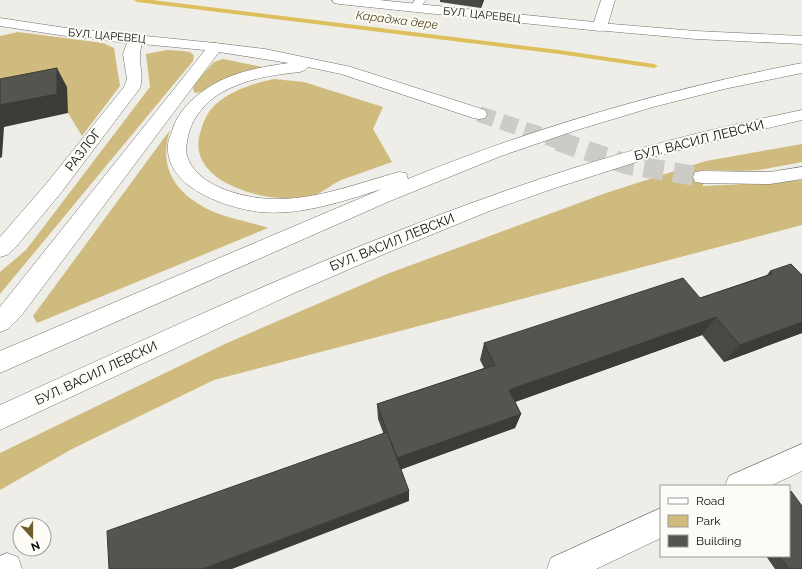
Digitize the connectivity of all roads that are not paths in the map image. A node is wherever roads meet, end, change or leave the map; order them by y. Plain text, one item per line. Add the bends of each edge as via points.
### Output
1 (339, 0) edge
2 (608, 0) edge
3 (418, 4) edge
4 (4, 25) edge
5 (600, 27) junction
6 (136, 38) junction
7 (802, 40) edge
8 (215, 47) junction
9 (324, 65) junction
10 (802, 68) edge
11 (479, 114) tunnel mouth
12 (802, 115) edge
13 (493, 153) junction
14 (802, 173) edge
15 (702, 177) tunnel mouth
16 (0, 249) edge
17 (0, 322) edge
18 (0, 362) edge
19 (0, 418) edge
20 (802, 457) edge
21 (741, 485) edge
22 (660, 523) edge
23 (562, 569) edge

1 - 3 main road, БУЛ. ЦАРЕВЕЦ
2 - 5 main road
3 - 5 main road, БУЛ. ЦАРЕВЕЦ
4 - 6 main road, БУЛ. ЦАРЕВЕЦ
5 - 7 main road, БУЛ. ЦАРЕВЕЦ
6 - 8 main road, БУЛ. ЦАРЕВЕЦ
6 - 16 main road, РАЗЛОГ via 131,54 135,79 132,88 53,188
8 - 9 main road, БУЛ. ЦАРЕВЕЦ
8 - 17 main road via 13,309
9 - 11 main road
9 - 13 main road via 279,69 247,76 230,82 201,99 192,109 179,134 180,163 188,176 215,194 260,205 289,205 321,199
10 - 13 main road via 723,83 643,104
12 - 19 main road, БУЛ. ВАСИЛ ЛЕВСКИ via 664,148 548,183 477,208 293,283
13 - 18 main road via 376,200
14 - 15 main road via 770,178
20 - 21 main road
22 - 23 main road

